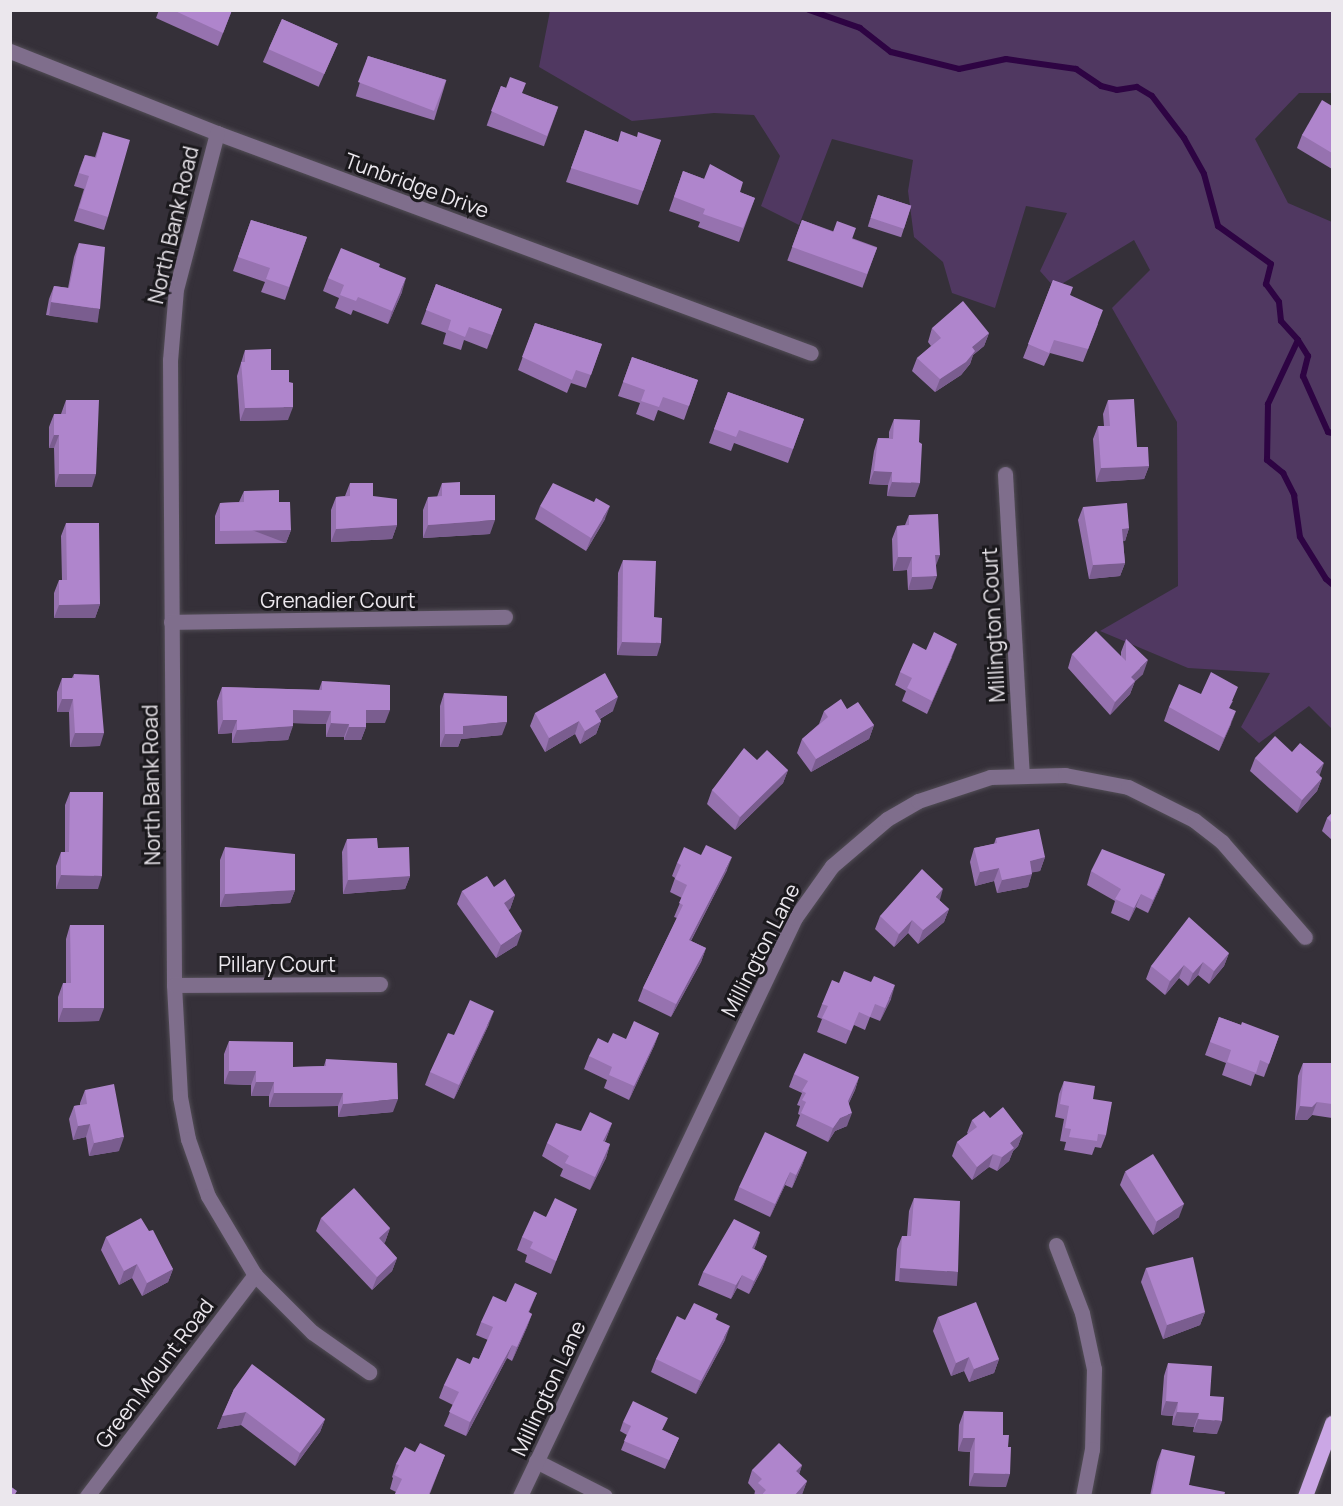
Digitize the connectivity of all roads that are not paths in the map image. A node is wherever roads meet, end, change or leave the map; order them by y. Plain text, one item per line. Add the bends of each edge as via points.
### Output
1 (10, 51) edge
2 (217, 133) junction
3 (811, 353) dead end
4 (1005, 474) dead end
5 (505, 617) dead end
6 (171, 622) junction
7 (1022, 774) junction
8 (1305, 937) dead end
9 (380, 984) dead end
10 (174, 985) junction
11 (1056, 1245) dead end
12 (255, 1275) junction
13 (369, 1372) dead end
14 (1332, 1423) edge
15 (536, 1461) junction
16 (87, 1496) edge
17 (520, 1496) edge
18 (605, 1496) edge
19 (1083, 1496) edge
20 (1305, 1496) edge

1 - 2 street, Tunbridge Drive
2 - 3 street, Tunbridge Drive
2 - 6 street, North Bank Road via 185,245 173,314 168,457
4 - 7 street, Millington Court
5 - 6 street, Grenadier Court
6 - 10 street, North Bank Road
7 - 8 street, Millington Lane via 1065,775 1128,787 1194,820 1237,855
7 - 15 street, Millington Lane via 967,782 918,801 856,842 810,894
9 - 10 street, Pillary Court
10 - 12 street, North Bank Road via 176,1053 188,1139 208,1196
11 - 19 street via 1082,1313 1094,1369 1092,1449
12 - 13 street, North Bank Road via 312,1332
12 - 16 street, Green Mount Road
14 - 20 main road
15 - 17 street, Millington Lane
15 - 18 street

